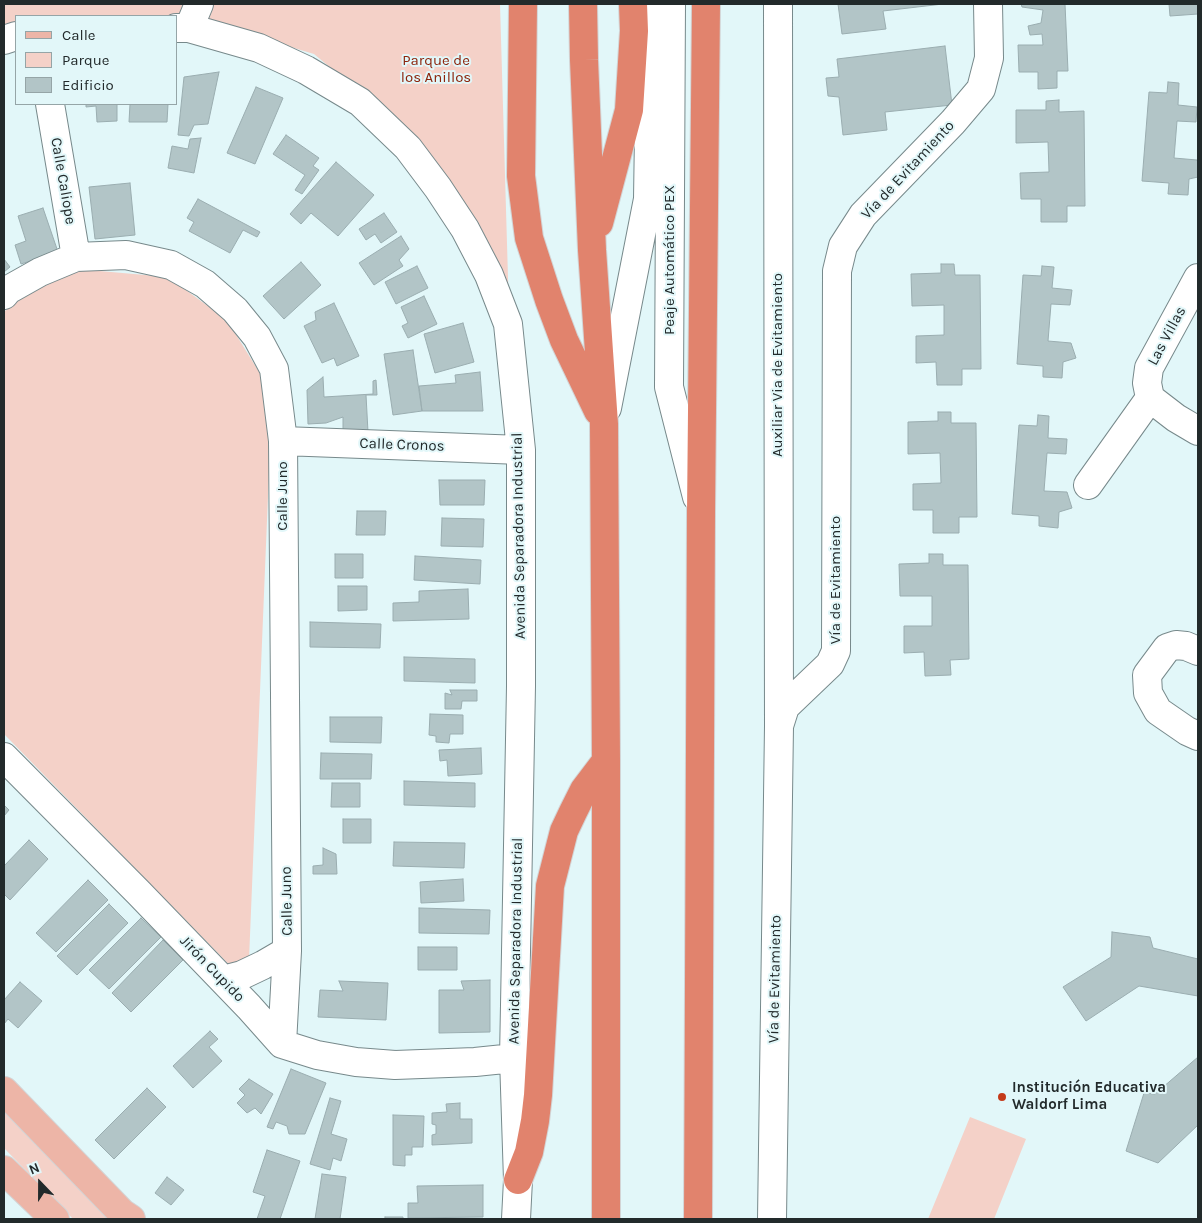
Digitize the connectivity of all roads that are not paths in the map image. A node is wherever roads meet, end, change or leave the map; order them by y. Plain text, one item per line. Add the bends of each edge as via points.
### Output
1 (524, 4) edge
2 (583, 4) edge
3 (596, 4) edge
4 (633, 4) edge
5 (651, 4) edge
6 (671, 4) edge
7 (706, 4) edge
8 (778, 4) edge
9 (988, 4) edge
10 (188, 20) edge
11 (584, 60) junction
12 (50, 105) edge
13 (592, 250) junction
14 (76, 257) junction
15 (1198, 278) edge
16 (4, 295) edge
17 (1150, 398) junction
18 (604, 424) junction
19 (1198, 431) edge
20 (283, 442) junction
21 (521, 450) junction
22 (1088, 485) dead end
23 (701, 512) junction
24 (1198, 651) edge
25 (779, 726) junction
26 (1198, 736) edge
27 (4, 756) edge
28 (606, 761) junction
29 (287, 951) junction
30 (223, 980) junction
31 (282, 1044) junction
32 (514, 1058) junction
33 (4, 1091) edge
34 (4, 1170) edge
35 (518, 1180) junction
36 (55, 1219) edge
37 (131, 1219) edge
38 (516, 1219) edge
39 (606, 1219) edge
40 (698, 1219) edge
41 (772, 1219) edge

1 - 18 highway via 521,176 529,238 564,340
2 - 11 highway
3 - 11 highway
4 - 13 highway via 629,110
5 - 18 street via 648,199
6 - 23 street, Peaje Automático PEX via 669,387
7 - 23 highway
8 - 25 street, Auxiliar Via de Evitamiento
9 - 25 street, Vía de Evitamiento via 989,58 981,89 863,215 842,246 837,271 836,651 830,664 785,707
10 - 21 street, Avenida Separadora Industrial via 306,70 360,102 408,148 465,229 489,275 508,324
11 - 13 highway
12 - 14 street, Calle Caliope
13 - 18 highway
14 - 16 street, Calle Juno via 40,272
14 - 20 street, Calle Juno via 126,255 171,265 205,284 235,310 257,338 274,370
15 - 17 street, Las Villas via 1148,368
17 - 19 street
17 - 22 street
18 - 28 highway
20 - 21 street, Calle Cronos
20 - 29 street, Calle Juno
21 - 32 street, Avenida Separadora Industrial via 521,686
23 - 40 highway
24 - 26 street via 1176,645 1167,648 1147,675 1148,693 1158,710
25 - 41 street, Vía de Evitamiento
27 - 30 street, Jirón Cupido
28 - 35 highway via 572,812 550,886 538,1094 529,1152
28 - 39 highway
29 - 30 street, Calle Juno via 256,969
29 - 31 street, Calle Juno
30 - 31 street, Jirón Cupido
31 - 32 street, Jirón Cupido via 317,1055 395,1065
32 - 35 street, Avenida Separadora Industrial
33 - 37 main road
34 - 36 main road
35 - 38 street, Avenida Separadora Industrial

